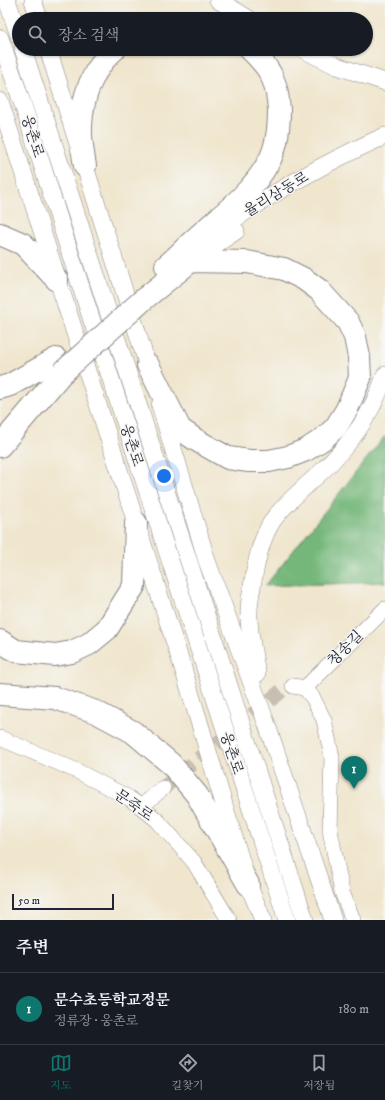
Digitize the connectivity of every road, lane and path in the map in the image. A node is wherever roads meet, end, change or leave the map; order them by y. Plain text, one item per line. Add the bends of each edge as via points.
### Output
1 (7, 0) edge
2 (33, 0) edge
3 (218, 0) edge
4 (37, 12) edge
5 (238, 12) edge
6 (12, 15) edge
7 (0, 38) edge
8 (25, 56) edge
9 (50, 56) edge
10 (108, 56) edge
11 (256, 56) edge
12 (316, 56) edge
13 (385, 82) edge
14 (0, 101) edge
15 (385, 136) edge
16 (385, 148) edge
17 (85, 166) junction
18 (0, 234) edge
19 (182, 261) junction
20 (57, 280) junction
21 (148, 365) junction
22 (59, 366) junction
23 (385, 375) edge
24 (0, 388) edge
25 (0, 428) edge
26 (0, 446) edge
27 (136, 524) junction
28 (385, 608) edge
29 (0, 641) edge
30 (10, 694) edge
31 (266, 722) junction
32 (0, 738) edge
33 (163, 788) tunnel mouth
34 (141, 807) junction
35 (248, 884) junction
36 (229, 920) edge
37 (263, 920) edge
38 (287, 920) edge
39 (305, 920) edge
40 (333, 920) edge
41 (353, 920) edge

1 - 6 main road
2 - 4 main road
3 - 5 main road
7 - 38 main road, 웅촌로
8 - 39 main road, 웅촌로
9 - 17 main road
10 - 17 highway via 91,80 85,99 81,126
11 - 19 highway via 275,80 278,96 278,127 273,152 253,184 219,219 194,239
12 - 13 main road via 337,66
14 - 20 main road
15 - 19 main road, 율리삼동로 via 355,149 266,198
16 - 19 main road, 율리삼동로 via 272,206
17 - 21 main road
18 - 20 highway via 23,244
19 - 21 highway via 231,261 266,265 284,269 304,279 319,290 348,322 355,337 360,378 354,395 336,427 323,439 306,450 288,457 269,461 249,461 228,458 180,429
19 - 22 highway via 141,292
20 - 27 main road
21 - 31 main road via 207,561
22 - 24 highway
22 - 25 highway
22 - 26 highway
23 - 31 main road via 370,411 356,433 341,452 273,521 263,541 255,569 249,611
27 - 29 highway via 134,586 107,629 89,644 72,652 55,655 16,650
27 - 35 main road via 182,665
28 - 41 street, 청송길 via 299,687 314,698 324,720 332,757 330,830 342,892
30 - 35 highway via 55,698 96,712 132,732 171,764 197,795
31 - 40 main road
32 - 34 street, 문죽로 via 75,770
33 - 34 street
34 - 36 street, 문죽로 via 157,820 194,862
35 - 37 main road

